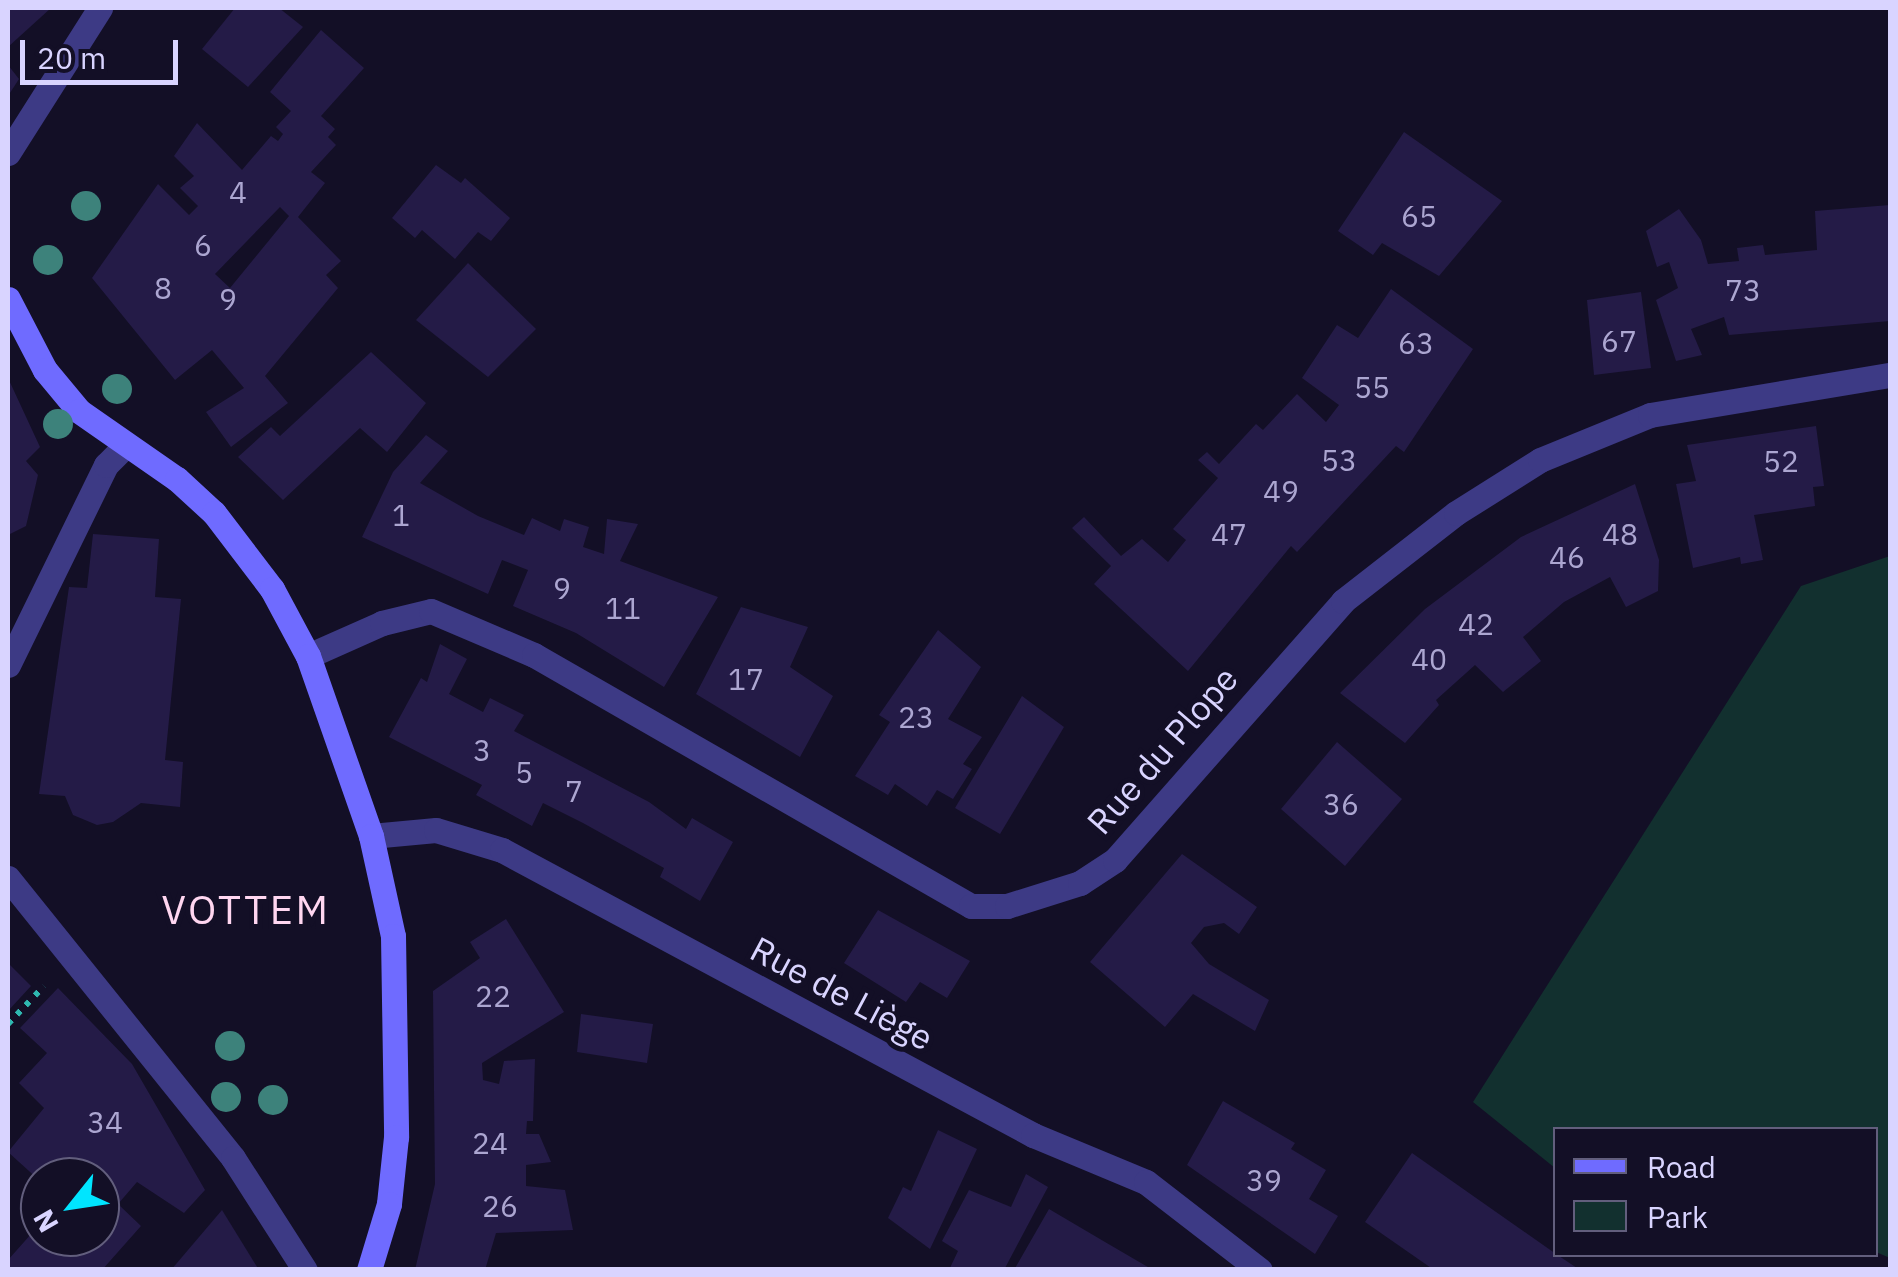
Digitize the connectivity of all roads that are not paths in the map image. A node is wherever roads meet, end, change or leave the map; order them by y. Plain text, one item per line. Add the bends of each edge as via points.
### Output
1 (100, 8) edge
2 (8, 154) edge
3 (8, 299) edge
4 (1890, 375) edge
5 (126, 445) junction
6 (308, 656) junction
7 (8, 666) edge
8 (371, 836) junction
9 (8, 878) edge
10 (305, 1270) edge
11 (369, 1270) edge
12 (1260, 1270) edge

1 - 2 street
3 - 5 street via 46,370 79,411
4 - 6 street, Rue du Plope via 1650,414 1540,460 1456,512 1343,601 1115,860 1080,883 1007,906 971,906 534,655 431,611 382,623
5 - 6 street via 214,513 272,588
5 - 7 street via 106,466
6 - 8 street
8 - 11 street via 393,936 398,1079 389,1204
8 - 12 street, Rue de Liège via 436,830 502,850 1033,1135 1146,1182
9 - 10 street via 233,1158

